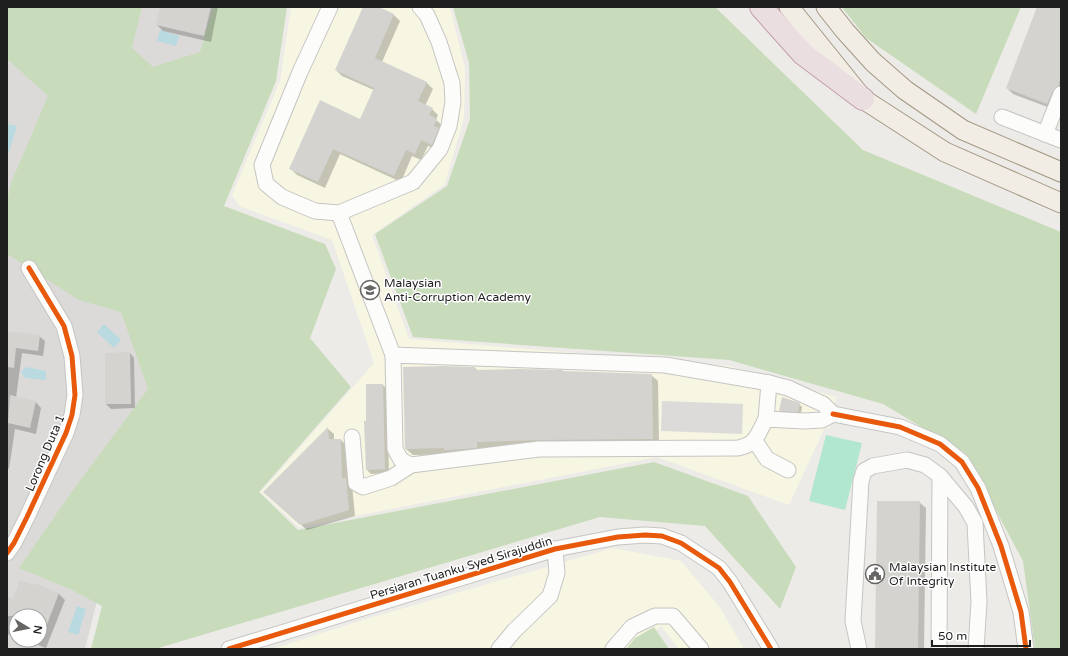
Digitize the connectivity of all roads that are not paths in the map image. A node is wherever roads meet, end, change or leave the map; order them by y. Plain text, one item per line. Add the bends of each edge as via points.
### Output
1 (330, 7) edge
2 (420, 7) edge
3 (761, 7) edge
4 (789, 7) edge
5 (826, 7) edge
6 (1061, 94) edge
7 (863, 99) junction
8 (1002, 117) dead end
9 (1045, 134) junction
10 (1061, 140) edge
11 (1061, 172) edge
12 (1061, 204) edge
13 (339, 213) junction
14 (29, 268) dead end
15 (393, 355) junction
16 (769, 383) junction
17 (833, 414) junction
18 (766, 419) junction
19 (352, 437) dead end
20 (755, 441) junction
21 (411, 465) junction
22 (788, 470) dead end
23 (940, 476) junction
24 (555, 550) junction
25 (7, 552) edge
26 (497, 648) edge
27 (230, 649) edge
28 (613, 649) edge
29 (701, 649) edge
30 (771, 649) edge
31 (859, 649) edge
32 (938, 649) edge
33 (976, 649) edge
34 (1026, 649) edge

1 - 13 street via 262,165 266,184 282,197 315,211
2 - 13 street via 427,15 439,42 452,83 453,102 449,126 440,149 413,182
3 - 7 highway via 803,54
4 - 7 main road
5 - 11 main road via 873,62 904,90 963,130
6 - 9 street
7 - 12 main road via 945,152
8 - 9 street
9 - 10 street
13 - 15 street
14 - 25 street, Lorong Duta 1 via 64,326 72,356 75,396 66,433 27,517
15 - 16 street via 665,365
15 - 21 street via 395,449 401,460
16 - 17 street via 788,388 823,404
16 - 18 street
17 - 18 street via 822,420
17 - 34 street via 900,427 940,444 962,462 978,488 1001,546 1021,612
18 - 20 street
19 - 21 street via 356,483 364,487 391,478
20 - 21 street via 738,448 539,449
20 - 22 street via 767,459
23 - 31 street via 925,465 907,460 873,466 864,471 861,481 853,621
23 - 32 street
23 - 33 street via 966,507 975,523 979,602
24 - 26 street via 557,573 550,596
24 - 27 street, Persiaran Tuanku Syed Sirajuddin
24 - 30 street, Persiaran Tuanku Syed Sirajuddin via 618,537 645,535 662,536 681,543 719,568
28 - 29 street via 632,627 655,616 673,616

